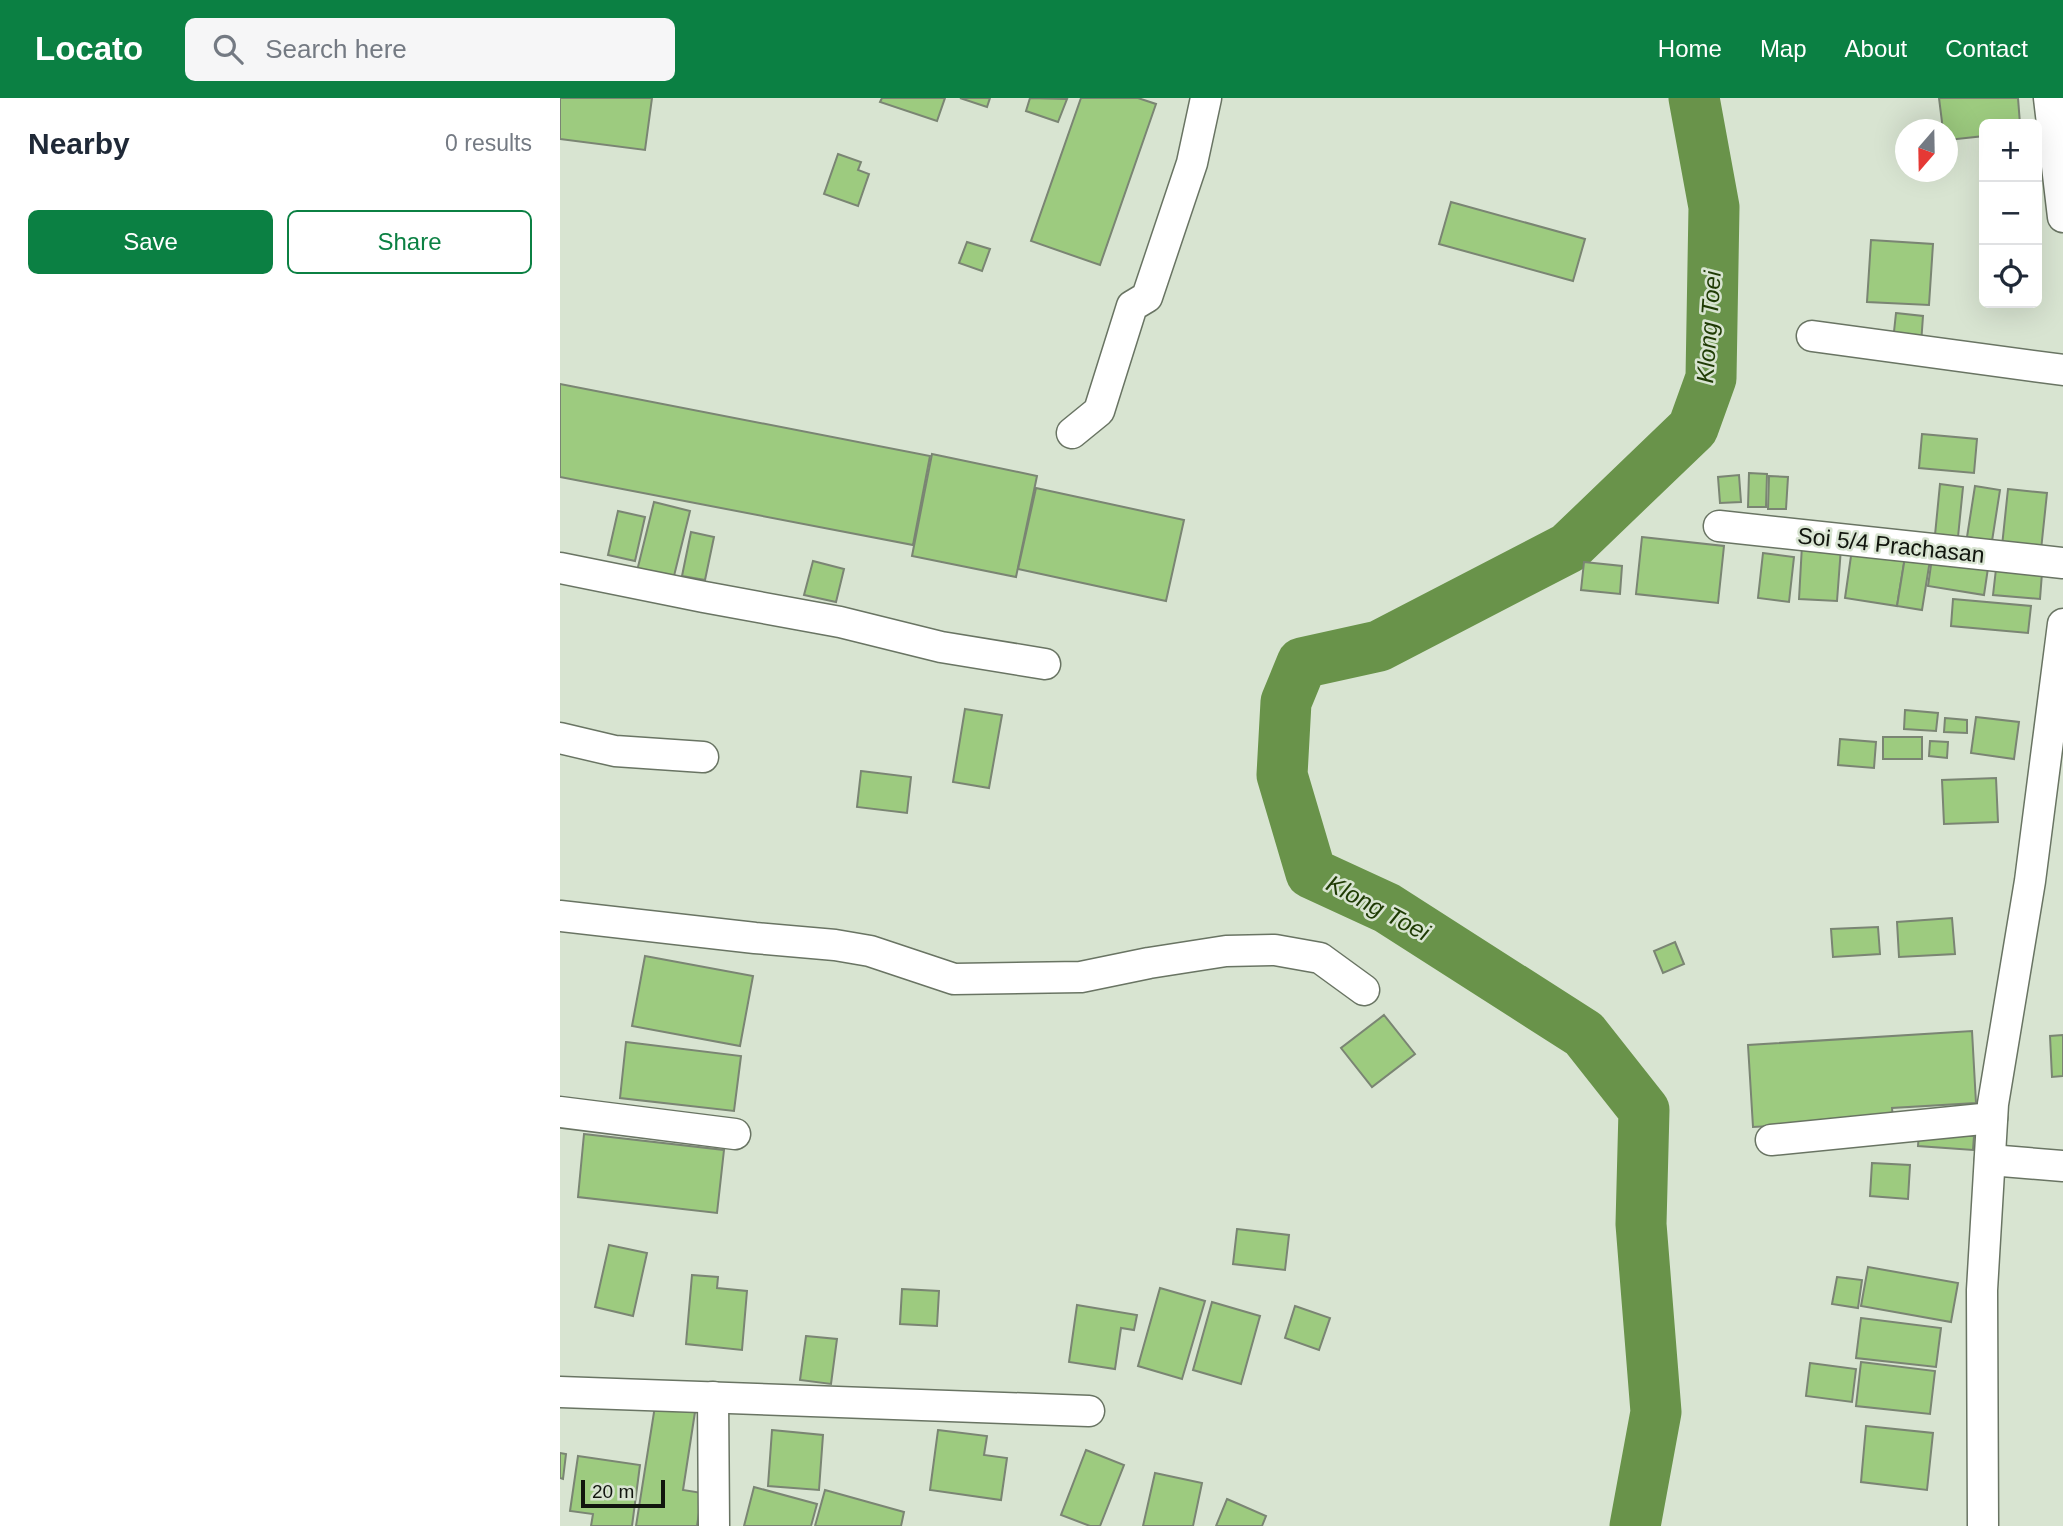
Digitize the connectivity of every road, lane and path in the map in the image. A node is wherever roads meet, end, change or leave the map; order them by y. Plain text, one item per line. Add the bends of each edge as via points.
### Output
1 (1206, 98) edge
2 (2049, 98) edge
3 (2063, 217) edge
4 (1812, 337) dead end
5 (2063, 370) edge
6 (1072, 433) dead end
7 (1719, 526) dead end
8 (2063, 563) edge
9 (560, 568) edge
10 (2063, 624) edge
11 (1045, 664) dead end
12 (560, 738) edge
13 (703, 757) dead end
14 (560, 916) edge
15 (1364, 990) dead end
16 (560, 1112) edge
17 (1992, 1118) junction
18 (735, 1134) dead end
19 (1771, 1140) dead end
20 (1990, 1160) junction
21 (2063, 1166) edge
22 (560, 1392) edge
23 (713, 1397) junction
24 (1089, 1411) dead end
25 (1984, 1523) edge
26 (714, 1526) edge

1 - 6 street via 1192,163 1147,297 1132,306 1099,411
2 - 3 street
4 - 5 street
7 - 8 street, Soi 5/4 Prachasan
9 - 11 street via 840,622 941,647
10 - 17 street via 2030,881
12 - 13 street via 615,751
14 - 15 street via 835,945 870,951 954,979 1081,977 1226,951 1275,950 1320,957
16 - 18 street
17 - 19 street
17 - 20 street
20 - 21 street
20 - 25 street via 1982,1290
22 - 23 street
23 - 24 street
23 - 26 street

